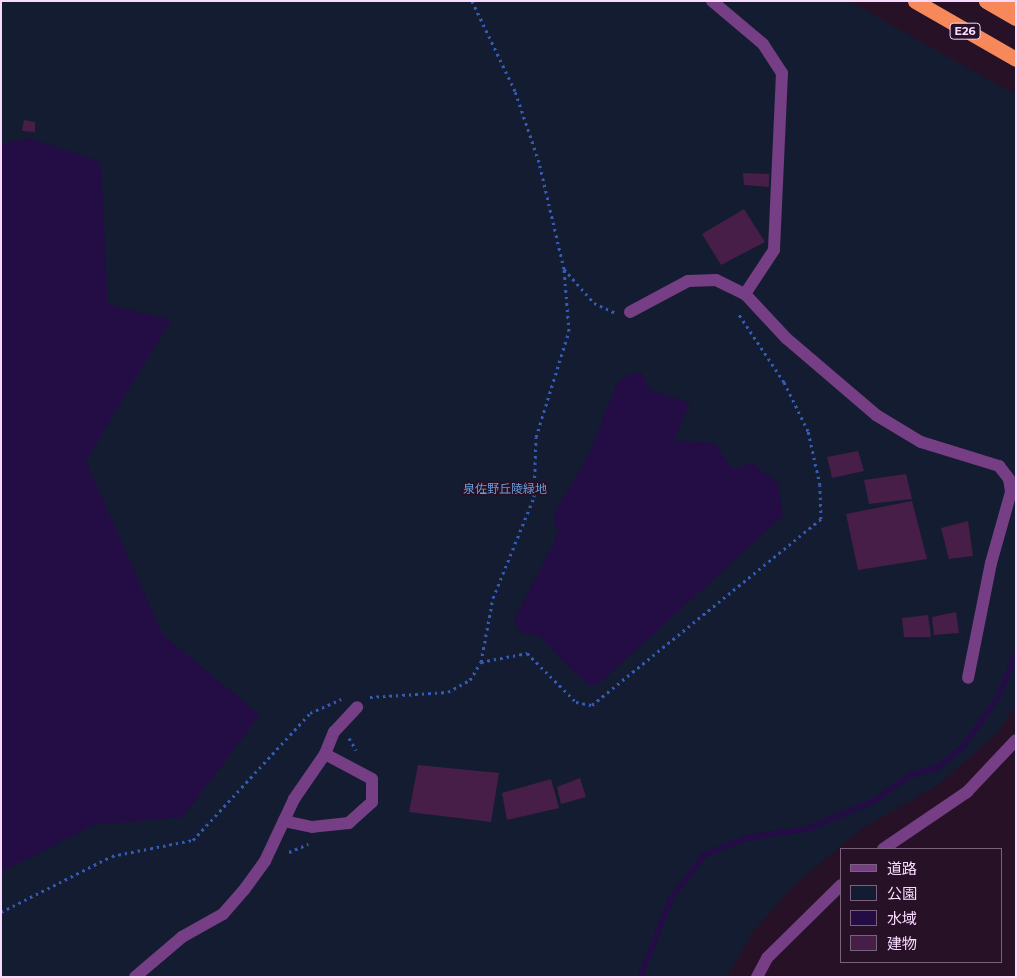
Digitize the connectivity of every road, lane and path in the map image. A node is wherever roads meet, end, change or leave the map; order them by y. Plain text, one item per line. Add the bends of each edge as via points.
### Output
1 (472, 1) edge
2 (712, 1) edge
3 (915, 1) edge
4 (986, 1) edge
5 (1008, 1) edge
6 (1016, 6) edge
7 (1016, 18) edge
8 (1016, 59) edge
9 (564, 269) junction
10 (739, 291) junction
11 (630, 312) joint
12 (481, 662) junction
13 (968, 678) dead end
14 (355, 701) junction
15 (1016, 740) edge
16 (325, 754) junction
17 (284, 820) junction
18 (884, 848) edge
19 (840, 886) edge
20 (1, 912) edge
21 (135, 977) edge
22 (758, 977) edge

1 - 9 path via 515,91 539,162
2 - 10 street via 763,44 782,73 774,250
3 - 8 highway, E26
4 - 7 highway
5 - 6 highway
9 - 11 path via 608,312
9 - 12 path via 569,331 536,437 534,497 493,598
10 - 11 street via 716,280 688,280
10 - 12 path via 737,311 784,382 808,431 820,484 820,519 592,705 576,702 527,653
10 - 13 street via 786,338 876,415 921,442 966,454 1006,472 1011,492 990,563
12 - 14 path via 470,680 448,692
14 - 16 street via 334,732
14 - 20 path via 310,713 193,840 112,856
15 - 18 street via 967,792
16 - 17 street
16 - 17 street via 372,779 372,802 349,823 312,827
17 - 21 street via 265,861 223,914 182,938
19 - 22 street via 767,958

